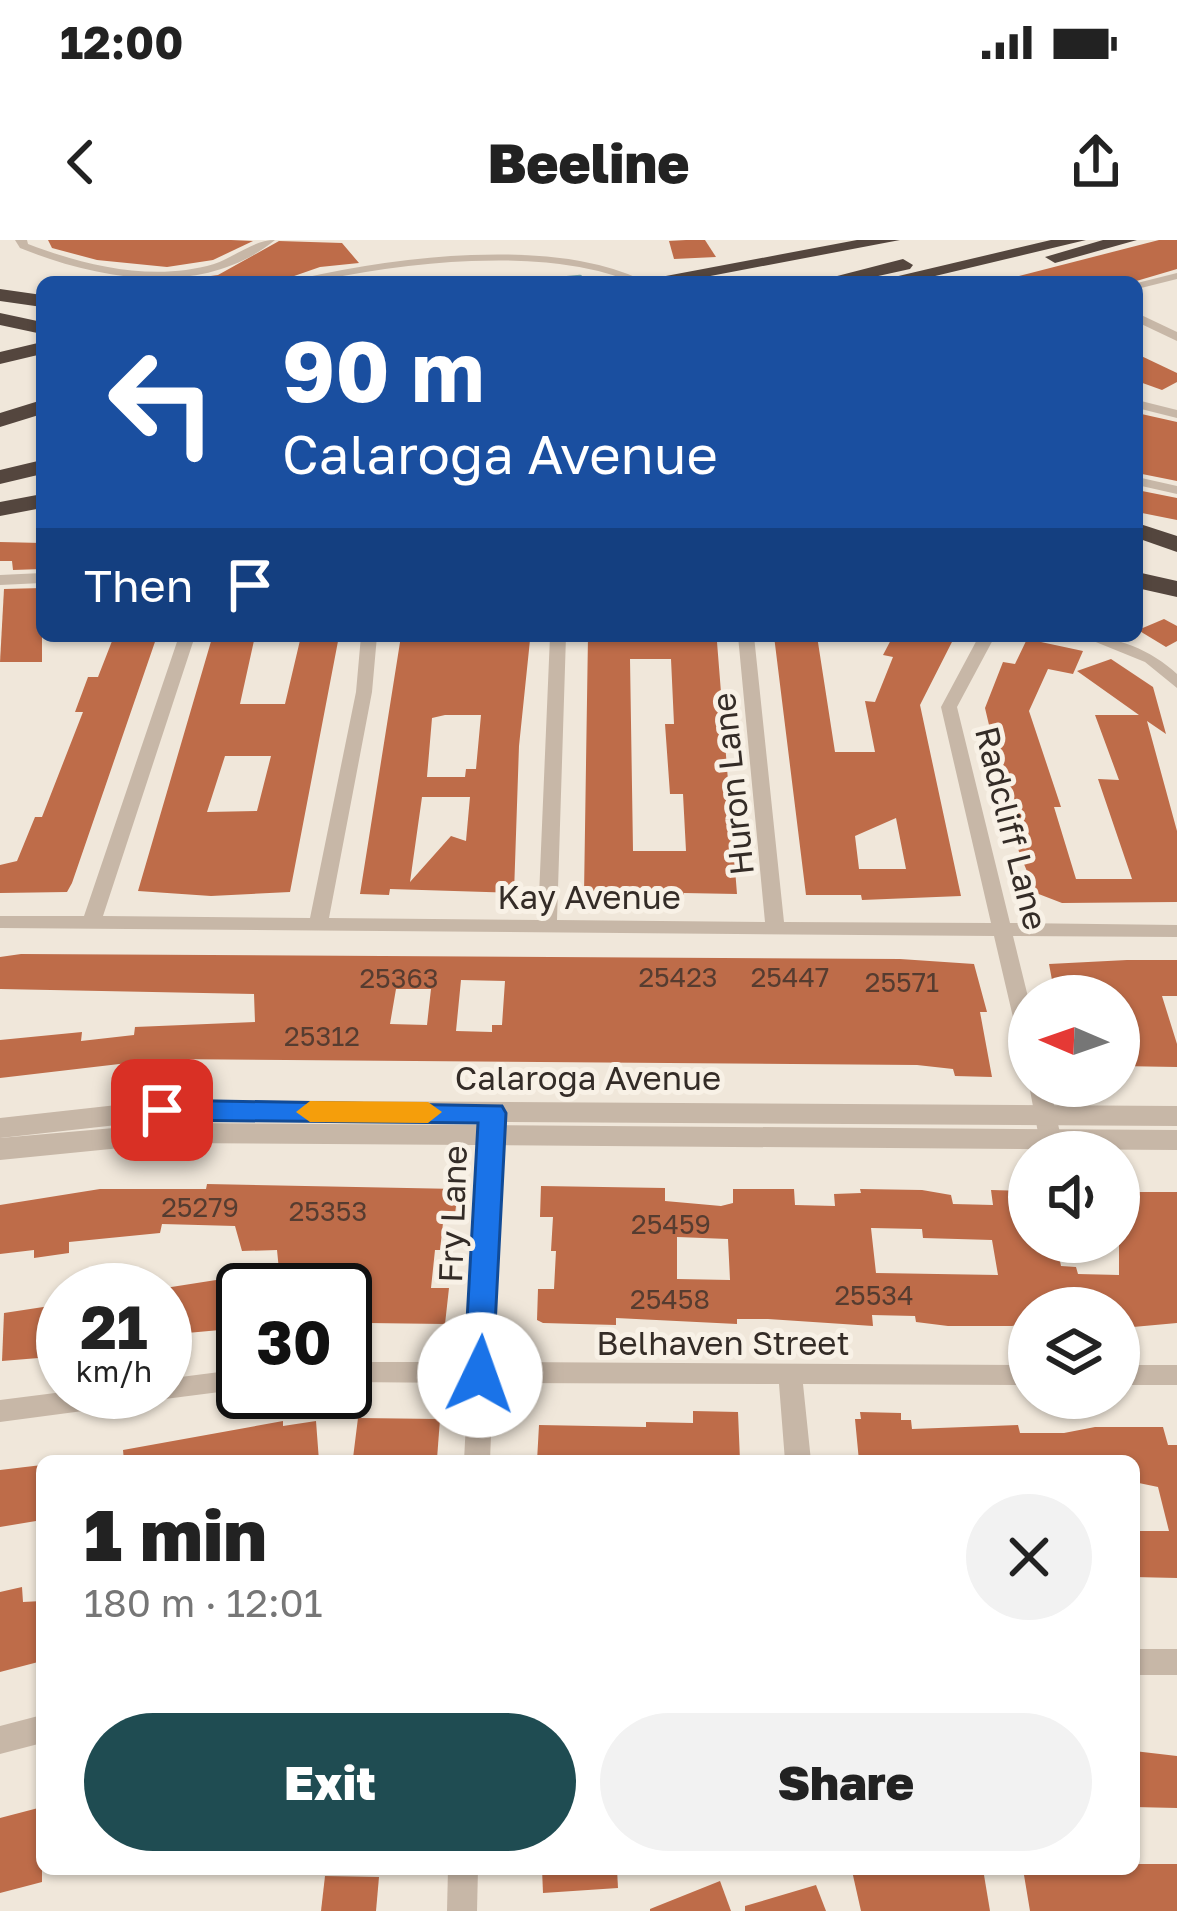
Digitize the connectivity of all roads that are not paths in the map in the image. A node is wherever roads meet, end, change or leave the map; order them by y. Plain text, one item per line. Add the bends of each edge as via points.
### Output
1 (21, 240) edge
2 (269, 240) edge
3 (891, 240) edge
4 (910, 240) edge
5 (983, 240) edge
6 (1018, 240) edge
7 (1077, 240) edge
8 (1128, 240) edge
9 (324, 276) edge
10 (632, 276) edge
11 (677, 276) edge
12 (739, 276) edge
13 (819, 276) edge
14 (852, 276) edge
15 (911, 276) edge
16 (982, 276) edge
17 (1177, 277) edge
18 (1143, 285) edge
19 (0, 301) edge
20 (36, 308) edge
21 (0, 319) edge
22 (1143, 320) edge
23 (36, 327) edge
24 (1177, 337) edge
25 (36, 349) edge
26 (0, 358) edge
27 (1143, 406) edge
28 (36, 409) edge
29 (1177, 414) edge
30 (0, 420) edge
31 (36, 422) edge
32 (36, 449) edge
33 (0, 457) edge
34 (36, 465) edge
35 (36, 468) edge
36 (0, 477) edge
37 (1143, 482) edge
38 (1177, 490) edge
39 (36, 503) edge
40 (36, 511) edge
41 (0, 513) edge
42 (1143, 533) edge
43 (1143, 542) edge
44 (1177, 547) edge
45 (1143, 556) edge
46 (1177, 565) edge
47 (36, 578) edge
48 (0, 580) edge
49 (1143, 582) edge
50 (1177, 590) edge
51 (185, 642) edge
52 (368, 642) edge
53 (558, 642) edge
54 (747, 642) edge
55 (984, 642) edge
56 (1105, 642) edge
57 (1174, 677) edge
58 (0, 922) edge
59 (91, 924) junction
60 (318, 926) junction
61 (547, 926) junction
62 (775, 927) junction
63 (1003, 930) junction
64 (1177, 932) edge
65 (1013, 975) edge
66 (1043, 1107) edge
67 (1177, 1116) edge
68 (492, 1126) junction
69 (1047, 1127) junction
70 (0, 1128) edge
71 (1177, 1140) edge
72 (0, 1150) edge
73 (372, 1373) edge
74 (480, 1375) junction
75 (790, 1375) junction
76 (1008, 1375) edge
77 (1140, 1375) edge
78 (1177, 1375) edge
79 (36, 1407) edge
80 (0, 1412) edge
81 (477, 1455) edge
82 (797, 1455) edge
83 (1140, 1662) edge
84 (1177, 1662) edge
85 (36, 1731) edge
86 (0, 1741) edge
87 (463, 1875) edge
88 (462, 1911) edge

1 - 2 street via 61,259 150,275 239,259
3 - 11 highway
4 - 12 highway
5 - 13 highway
6 - 14 highway
7 - 15 highway
8 - 16 highway
9 - 10 lane via 456,259 613,264
17 - 18 street
19 - 20 highway
21 - 23 highway
22 - 24 street
25 - 26 highway
27 - 29 street
28 - 30 highway
30 - 31 highway
32 - 33 highway
33 - 34 highway
35 - 36 highway
37 - 38 street
39 - 41 highway
40 - 41 highway
42 - 44 highway
43 - 44 highway
45 - 46 highway
47 - 48 street
49 - 50 highway
51 - 59 street
52 - 60 street
53 - 61 street
54 - 62 street, Huron Lane
55 - 63 street, Radcliff Lane via 949,706
56 - 57 street
58 - 59 street, Kay Avenue
59 - 60 street, Kay Avenue
60 - 61 street, Kay Avenue
61 - 62 street, Kay Avenue
62 - 63 street, Kay Avenue
63 - 64 street, Kay Avenue
63 - 65 street, Radcliff Lane
66 - 69 street
67 - 69 street, Calaroga Avenue
68 - 69 street, Calaroga Avenue
68 - 70 street, Calaroga Avenue via 162,1110
68 - 72 street, Calaroga Avenue via 170,1133
68 - 74 street, Fry Lane
69 - 71 street, Calaroga Avenue
73 - 74 street, Belhaven Street
74 - 75 street, Belhaven Street
74 - 81 street, Fry Lane
75 - 76 street, Belhaven Street
75 - 82 street
77 - 78 street
79 - 80 street
83 - 84 street
85 - 86 street
87 - 88 street

